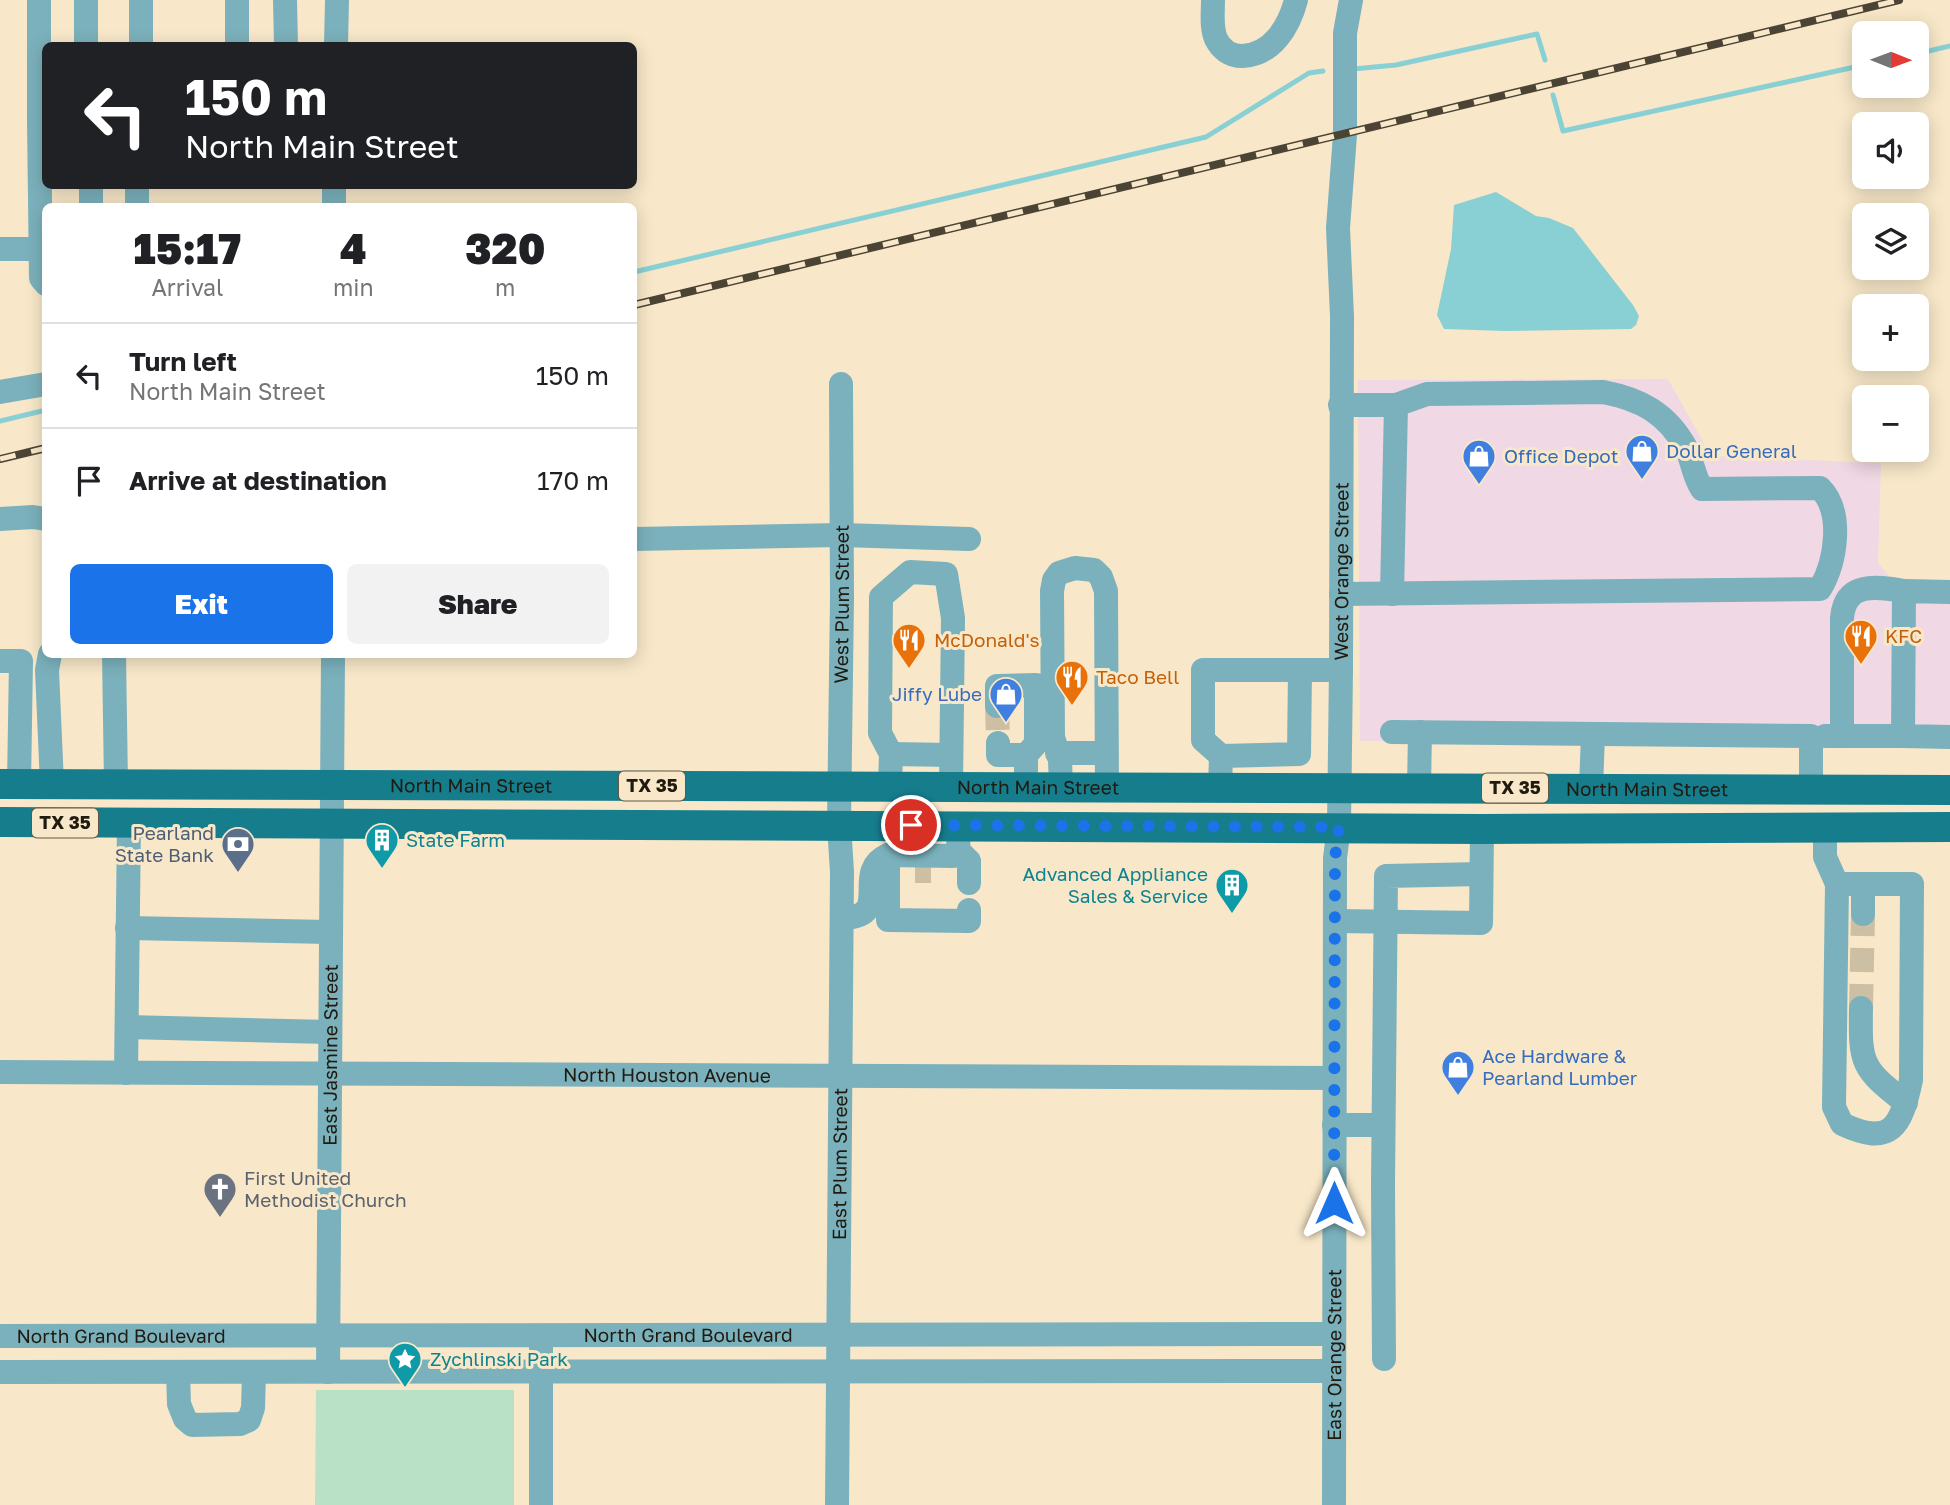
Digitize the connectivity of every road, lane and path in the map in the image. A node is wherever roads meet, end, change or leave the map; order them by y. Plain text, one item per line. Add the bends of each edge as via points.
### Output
1 (39, 0) edge
2 (86, 0) edge
3 (141, 0) edge
4 (237, 0) edge
5 (285, 0) edge
6 (337, 0) edge
7 (1213, 0) edge
8 (1296, 0) edge
9 (1352, 0) edge
10 (86, 42) edge
11 (141, 42) edge
12 (237, 42) edge
13 (286, 42) edge
14 (336, 42) edge
15 (42, 120) edge
16 (0, 249) edge
17 (42, 249) edge
18 (841, 384) dead end
19 (42, 385) edge
20 (0, 392) edge
21 (1340, 405) junction
22 (1396, 405) junction
23 (42, 518) edge
24 (0, 519) edge
25 (842, 535) junction
26 (637, 539) edge
27 (969, 539) dead end
28 (1903, 591) junction
29 (1950, 592) edge
30 (1341, 594) junction
31 (1392, 594) junction
32 (881, 597) junction
33 (842, 598) junction
34 (49, 658) edge
35 (114, 658) edge
36 (333, 658) edge
37 (0, 661) edge
38 (1300, 670) junction
39 (1341, 670) junction
40 (997, 706) tunnel mouth
41 (1392, 732) dead end
42 (1420, 732) junction
43 (1593, 734) junction
44 (1811, 736) junction
45 (1842, 736) junction
46 (1903, 736) junction
47 (1950, 737) edge
48 (998, 743) dead end
49 (1057, 753) junction
50 (1106, 753) junction
51 (891, 754) junction
52 (1278, 754) junction
53 (951, 755) junction
54 (1026, 755) junction
55 (1221, 756) junction
56 (10, 784) edge
57 (52, 784) junction
58 (116, 784) junction
59 (331, 785) junction
60 (839, 786) junction
61 (890, 786) junction
62 (951, 786) junction
63 (1026, 787) junction
64 (1061, 787) junction
65 (1107, 787) junction
66 (1220, 788) junction
67 (1280, 788) junction
68 (1340, 788) junction
69 (1419, 788) junction
70 (1591, 788) junction
71 (1811, 789) junction
72 (1937, 789) edge
73 (0, 822) edge
74 (129, 823) junction
75 (331, 823) junction
76 (839, 824) junction
77 (911, 825) junction
78 (1339, 827) junction
79 (1818, 827) junction
80 (1950, 827) edge
81 (1482, 828) junction
82 (1691, 828) junction
83 (956, 844) junction
84 (909, 862) junction
85 (1481, 874) junction
86 (969, 883) dead end
87 (1838, 884) junction
88 (1863, 884) junction
89 (969, 910) dead end
90 (1863, 914) tunnel mouth
91 (842, 918) junction
92 (1335, 921) junction
93 (1385, 922) junction
94 (127, 928) junction
95 (330, 932) junction
96 (1861, 1007) tunnel mouth
97 (127, 1027) junction
98 (329, 1032) junction
99 (0, 1073) edge
100 (126, 1073) junction
101 (840, 1074) junction
102 (329, 1075) junction
103 (1334, 1078) junction
104 (1906, 1103) junction
105 (1334, 1125) junction
106 (1383, 1125) junction
107 (1334, 1334) junction
108 (541, 1335) junction
109 (840, 1335) junction
110 (0, 1336) edge
111 (328, 1336) junction
112 (1384, 1359) dead end
113 (1333, 1371) junction
114 (0, 1372) edge
115 (178, 1372) junction
116 (254, 1372) junction
117 (328, 1372) junction
118 (541, 1372) junction
119 (839, 1372) junction
120 (541, 1505) edge
121 (837, 1505) edge
122 (1334, 1505) edge

1 - 15 street
2 - 10 street
3 - 11 street
4 - 12 street
5 - 13 street
6 - 14 street
7 - 8 street via 1216,38 1224,51 1237,56 1267,50
9 - 21 street, West Orange Street via 1360,34 1357,184 1342,316
16 - 17 street
18 - 25 street, West Plum Street
19 - 20 street
21 - 22 street
21 - 30 street, West Orange Street
22 - 31 street
22 - 31 street via 1427,394 1603,392 1623,396 1650,407 1670,425 1687,450 1702,489 1820,488 1832,514 1834,552 1820,589
23 - 24 street
25 - 26 street
25 - 27 street
25 - 33 street, West Plum Street
28 - 29 street
28 - 45 street via 1858,590 1846,599
28 - 46 street
30 - 31 street
30 - 39 street, West Orange Street
32 - 33 street
32 - 51 street via 880,733
32 - 53 street via 910,572 946,574 953,618
33 - 60 street, West Plum Street
34 - 57 street
35 - 58 street
36 - 59 street, East Jasmine Street
37 - 56 street via 21,661
38 - 39 street
38 - 52 street via 1299,754
38 - 55 street via 1203,670 1203,740
39 - 68 street, West Orange Street
40 - 54 street via 997,685 1036,685 1036,739
41 - 42 street
42 - 43 street
42 - 69 street
43 - 44 street
43 - 70 street
44 - 45 street
44 - 71 street
45 - 46 street
46 - 47 street
48 - 54 street via 998,754
49 - 50 street
49 - 50 street via 1053,737 1054,580 1066,569 1094,570 1106,591
49 - 64 street
50 - 65 street
51 - 53 street
51 - 61 street
52 - 55 street
52 - 67 street
53 - 62 street
54 - 63 street
55 - 66 street
56 - 57 main road, North Main Street / TX 35
57 - 58 main road, North Main Street / TX 35
58 - 59 main road, North Main Street / TX 35
59 - 60 main road, North Main Street / TX 35
59 - 75 street, East Jasmine Street
60 - 61 main road, North Main Street / TX 35
60 - 76 street, West Plum Street
61 - 62 main road, North Main Street / TX 35
62 - 63 main road, North Main Street / TX 35
63 - 64 main road, North Main Street / TX 35
64 - 65 main road, North Main Street / TX 35
65 - 66 main road, North Main Street / TX 35
66 - 67 main road, North Main Street / TX 35
67 - 68 main road, North Main Street / TX 35
68 - 69 main road, North Main Street / TX 35
68 - 78 street, West Orange Street
69 - 70 main road, North Main Street / TX 35
70 - 71 main road, North Main Street / TX 35
71 - 72 main road, North Main Street / TX 35
71 - 82 main road via 1803,808 1725,810
72 - 79 main road via 1906,806 1845,807
73 - 74 main road, North Main Street / TX 35
74 - 75 main road, North Main Street / TX 35
74 - 94 street
75 - 76 main road, North Main Street / TX 35
75 - 95 street, East Jasmine Street
76 - 77 main road, North Main Street / TX 35
76 - 91 street, East Plum Street
77 - 83 main road, North Main Street / TX 35
77 - 84 street
78 - 81 main road, North Main Street / TX 35
78 - 83 main road, North Main Street / TX 35
78 - 92 street, East Orange Street
79 - 80 main road, North Main Street / TX 35
79 - 82 main road, North Main Street / TX 35
79 - 87 street via 1825,858
81 - 82 main road, North Main Street / TX 35
81 - 85 street
83 - 84 street
83 - 86 street via 969,861
84 - 89 street via 888,920 969,921
84 - 91 street via 877,863 871,873 868,909 856,918
85 - 93 street via 1386,876
85 - 93 street via 1480,923
87 - 88 street
87 - 104 street via 1834,1107 1842,1124 1862,1133 1883,1133 1895,1126
88 - 90 street
88 - 104 street via 1912,884 1911,1080
91 - 101 street, East Plum Street
92 - 93 street
92 - 103 street, East Orange Street
93 - 106 street
94 - 95 street
94 - 97 street
95 - 98 street, East Jasmine Street
96 - 104 street via 1863,1060 1879,1082
97 - 98 street
97 - 100 street
98 - 102 street, East Jasmine Street
99 - 100 street, North Houston Avenue
100 - 102 street, North Houston Avenue
101 - 102 street, North Houston Avenue
101 - 103 street, North Houston Avenue
101 - 109 street, East Plum Street
102 - 111 street, East Jasmine Street
103 - 105 street, East Orange Street
105 - 106 street
105 - 107 street, East Orange Street
106 - 112 street
107 - 109 street, North Grand Boulevard
107 - 113 street, East Orange Street
108 - 109 street, North Grand Boulevard
108 - 111 street, North Grand Boulevard
108 - 118 street
109 - 119 street, East Plum Street
110 - 111 street, North Grand Boulevard
111 - 117 street, East Jasmine Street
113 - 119 street, North Grand Boulevard
113 - 122 street, East Orange Street
114 - 115 street, North Grand Boulevard
115 - 116 street, North Grand Boulevard
115 - 116 street via 179,1404 192,1424 249,1420
116 - 117 street, North Grand Boulevard
117 - 118 street, North Grand Boulevard
118 - 119 street, North Grand Boulevard
118 - 120 street
119 - 121 street, East Plum Street

